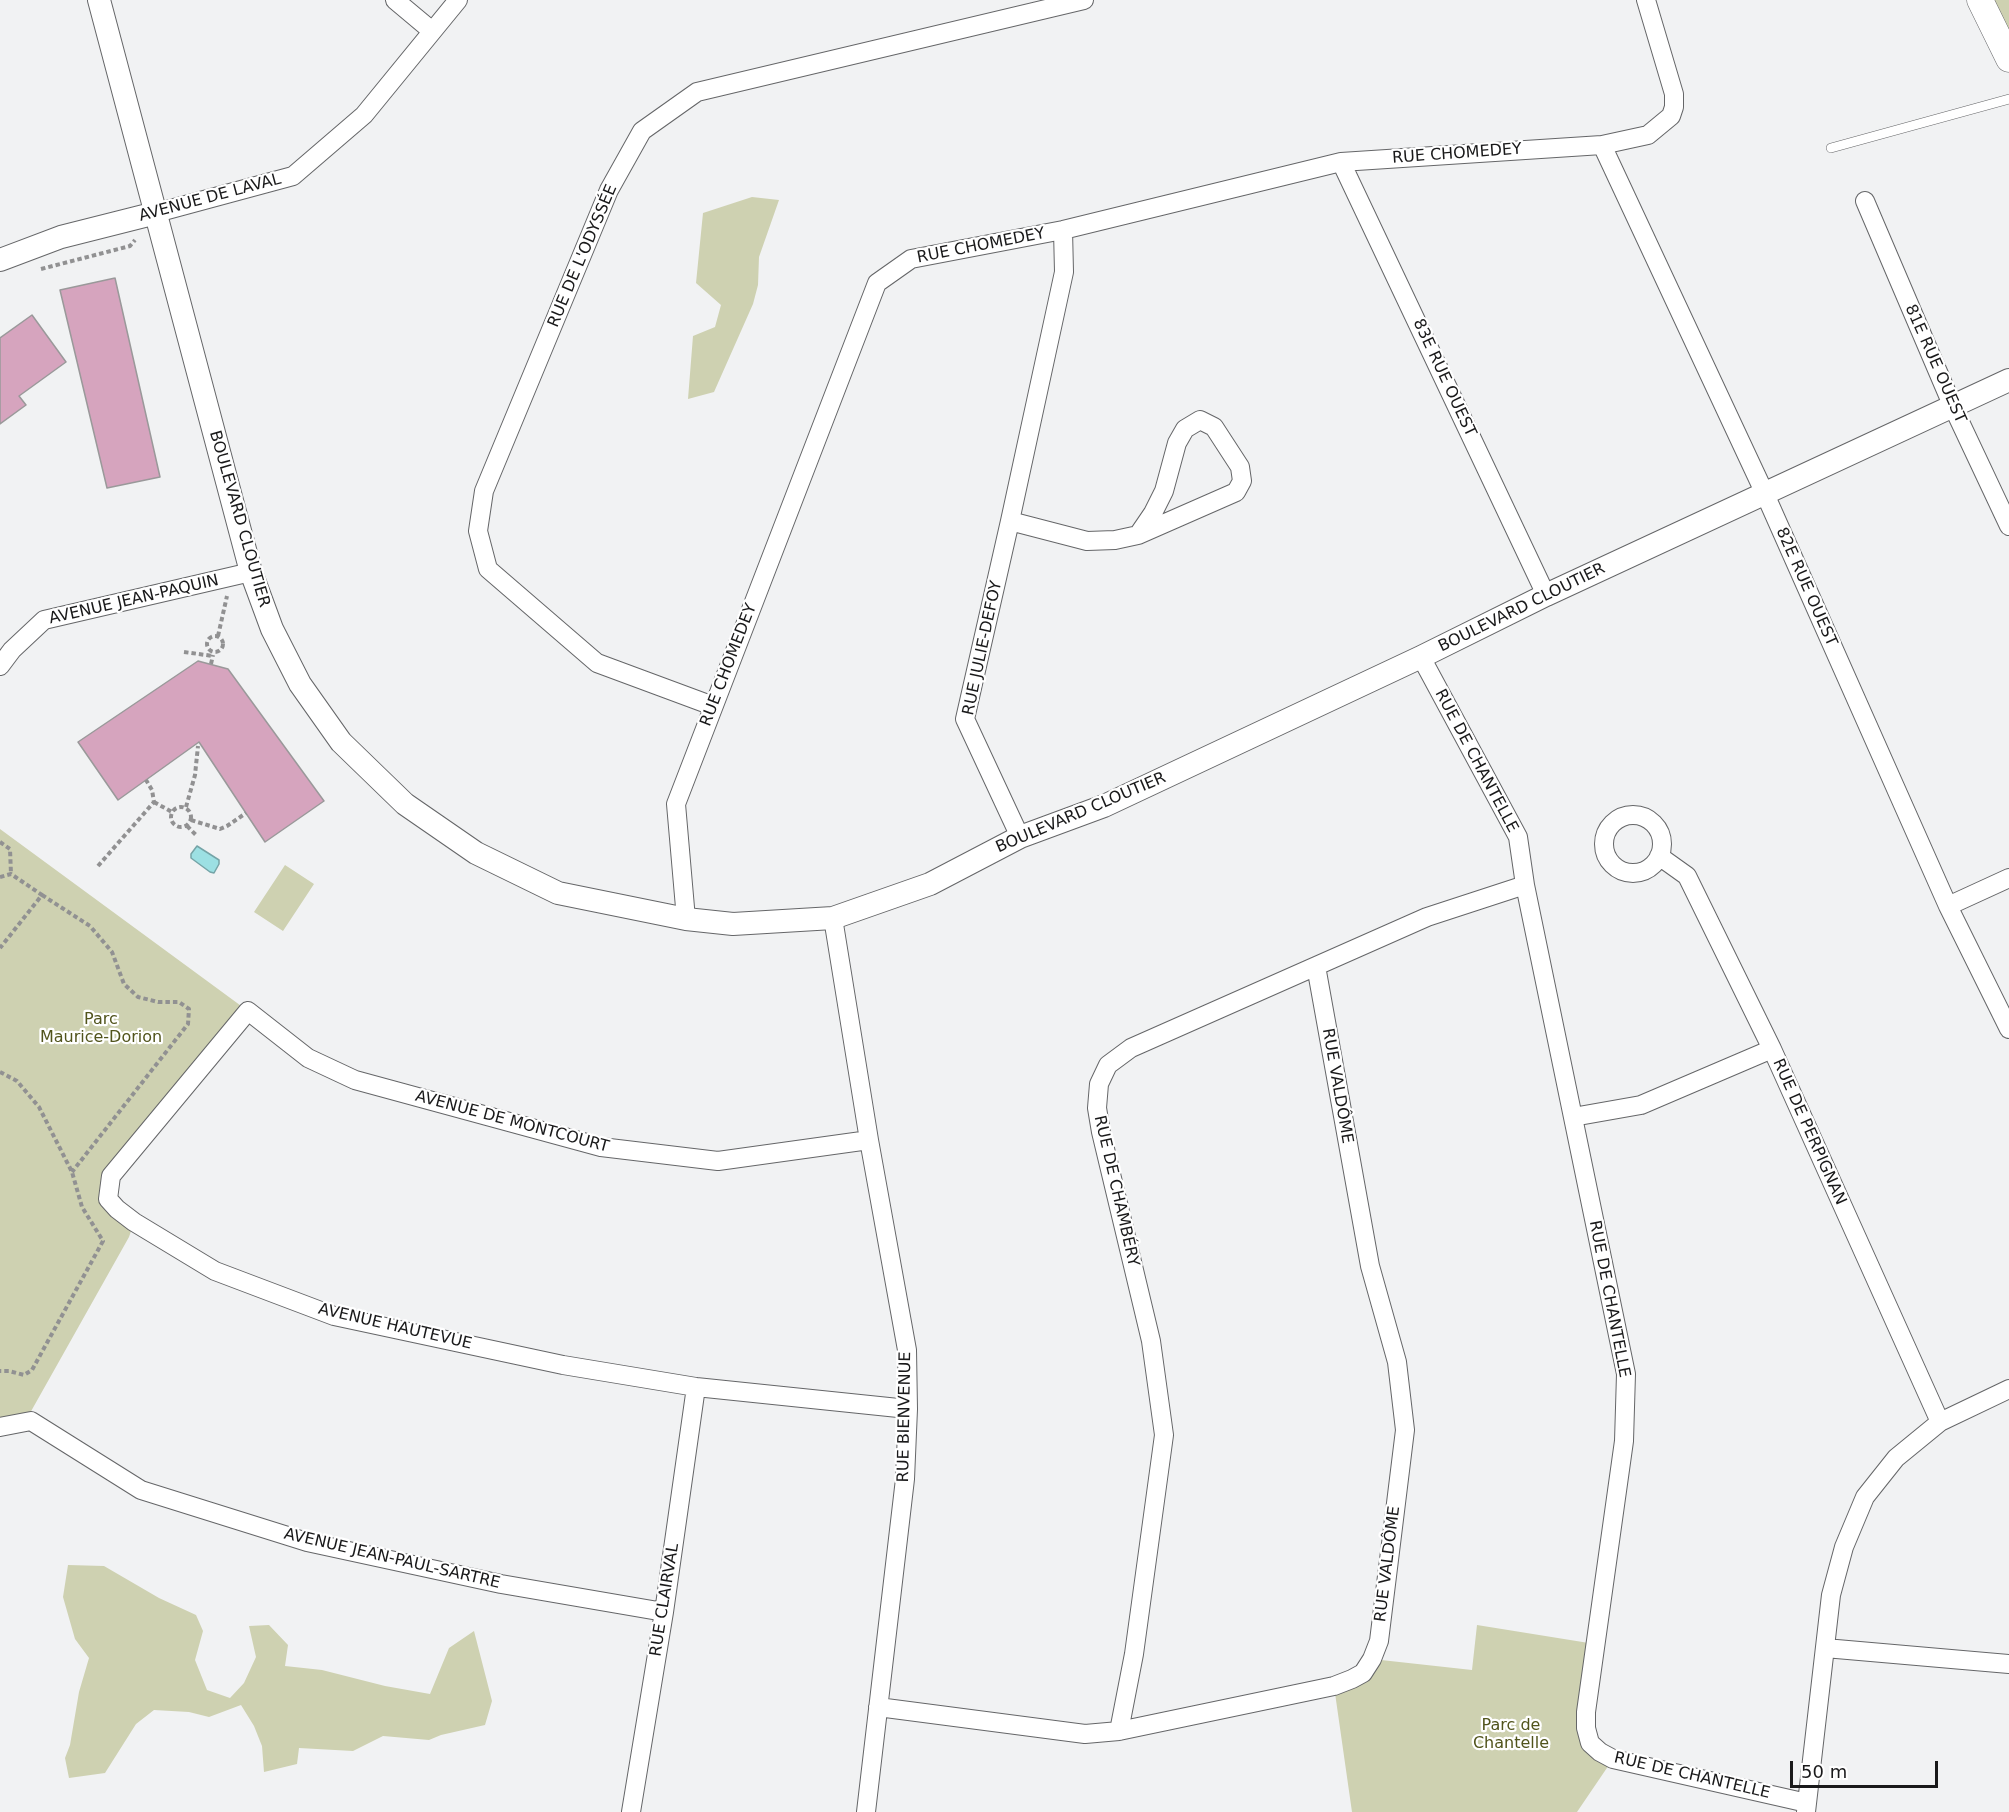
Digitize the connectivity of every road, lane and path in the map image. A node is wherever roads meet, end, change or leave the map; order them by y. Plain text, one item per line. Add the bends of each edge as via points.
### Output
1 (99, 0) edge
2 (395, 0) edge
3 (458, 0) edge
4 (1084, 0) edge
5 (1646, 0) edge
6 (1980, 0) edge
7 (432, 31) junction
8 (2009, 59) edge
9 (2009, 99) edge
10 (1602, 145) junction
11 (1831, 148) dead end
12 (1341, 162) junction
13 (1865, 201) dead end
14 (156, 213) junction
15 (1063, 230) junction
16 (0, 260) edge
17 (2009, 380) edge
18 (1953, 407) junction
19 (1765, 494) junction
20 (1010, 521) junction
21 (2009, 526) edge
22 (1138, 535) junction
23 (241, 575) junction
24 (1546, 595) junction
25 (218, 636) junction
26 (184, 652) dead end
27 (213, 654) junction
28 (1420, 657) junction
29 (211, 664) dead end
30 (0, 666) edge
31 (713, 706) junction
32 (198, 746) dead end
33 (146, 780) dead end
34 (154, 802) junction
35 (186, 807) junction
36 (172, 812) junction
37 (246, 813) dead end
38 (191, 820) junction
39 (187, 826) junction
40 (197, 836) dead end
41 (1020, 837) junction
42 (0, 842) edge
43 (1659, 856) dead end
44 (98, 866) dead end
45 (11, 874) junction
46 (0, 877) edge
47 (2009, 878) edge
48 (1525, 885) junction
49 (42, 895) junction
50 (1948, 906) junction
51 (834, 918) junction
52 (686, 919) junction
53 (0, 948) edge
54 (1316, 966) junction
55 (248, 1011) joint
56 (2009, 1029) edge
57 (1772, 1049) junction
58 (0, 1072) edge
59 (1573, 1118) junction
60 (869, 1140) junction
61 (72, 1172) junction
62 (0, 1371) edge
63 (696, 1387) junction
64 (2009, 1389) edge
65 (908, 1409) junction
66 (1940, 1422) junction
67 (0, 1427) edge
68 (664, 1612) junction
69 (1825, 1648) junction
70 (2009, 1664) edge
71 (878, 1707) junction
72 (1119, 1731) junction
73 (1807, 1807) edge
74 (631, 1812) edge
75 (866, 1812) edge

1 - 14 street, BOULEVARD CLOUTIER
2 - 7 street
3 - 7 street, AVENUE DE LAVAL
4 - 31 street, RUE DE L'ODYSSÉE via 697,92 642,131 609,190 484,491 478,531 488,569 597,663
5 - 10 street, RUE CHOMEDEY via 1674,94 1671,117 1648,135
6 - 8 main road
7 - 14 street, AVENUE DE LAVAL via 363,115 293,176
9 - 11 lane
10 - 12 street, RUE CHOMEDEY
10 - 19 street, 82E RUE OUEST
12 - 15 street, RUE CHOMEDEY
12 - 24 street, 83E RUE OUEST
13 - 18 street, 81E RUE OUEST
14 - 16 street, AVENUE DE LAVAL via 62,237
14 - 23 street, BOULEVARD CLOUTIER
15 - 20 street, RUE JULIE-DEFOY via 1064,272
15 - 31 street, RUE CHOMEDEY via 911,260 877,283
17 - 18 street, BOULEVARD CLOUTIER
18 - 19 street, BOULEVARD CLOUTIER
18 - 21 street, 81E RUE OUEST
19 - 24 street, BOULEVARD CLOUTIER
19 - 50 street, 82E RUE OUEST
20 - 22 street via 1087,541
20 - 41 street, RUE JULIE-DEFOY via 965,719
22 - 22 street via 1236,492 1242,481 1240,467 1214,427 1200,420 1185,429 1164,491
23 - 25 path
23 - 30 street, AVENUE JEAN-PAQUIN via 44,620
23 - 52 street, BOULEVARD CLOUTIER via 300,684 341,742 405,804 476,854 558,893
24 - 28 street, BOULEVARD CLOUTIER
25 - 27 path via 223,644
25 - 27 path via 207,643
26 - 27 path
27 - 29 path
28 - 41 street, BOULEVARD CLOUTIER via 1104,806
28 - 48 street, RUE DE CHANTELLE via 1518,837
31 - 52 street, RUE CHOMEDEY via 676,804
32 - 35 path
33 - 34 path
34 - 36 path
34 - 44 path
35 - 36 path
35 - 38 path
36 - 39 path via 172,821 177,826
37 - 38 path via 220,829
38 - 39 path
39 - 40 path
41 - 51 street, BOULEVARD CLOUTIER via 930,884
42 - 45 path via 10,849
43 - 57 street, RUE DE PERPIGNAN via 1686,876
45 - 46 path
45 - 49 path
47 - 50 street
48 - 54 street, RUE DE CHAMBÉRY via 1427,917
48 - 59 street, RUE DE CHANTELLE
49 - 53 path
49 - 61 path via 90,926 112,952 124,984 138,997 179,1002 189,1009 188,1024
50 - 56 street, 82E RUE OUEST
51 - 52 street, BOULEVARD CLOUTIER via 733,924
51 - 60 street, RUE BIENVENUE
54 - 72 street, RUE DE CHAMBÉRY via 1131,1048 1108,1065 1099,1084 1101,1132 1151,1341 1164,1435 1134,1654
54 - 72 street, RUE VALDÔME via 1370,1266 1397,1362 1405,1430 1378,1641 1363,1672 1334,1686
55 - 60 street, AVENUE DE MONTCOURT via 308,1058 355,1080 601,1148 718,1161
55 - 63 street, AVENUE HAUTEVUE via 111,1176 108,1199 117,1209 215,1271 334,1316 563,1365
57 - 59 street via 1641,1105
57 - 66 street, RUE DE PERPIGNAN
58 - 61 path via 17,1081 39,1107
59 - 73 street, RUE DE CHANTELLE via 1626,1374 1624,1441 1586,1712 1590,1743 1612,1760
60 - 65 street, RUE BIENVENUE via 907,1350
61 - 62 path via 82,1207 103,1241 32,1370 24,1375
63 - 65 street, AVENUE HAUTEVUE
63 - 68 street, RUE CLAIRVAL
64 - 66 street
65 - 71 street, RUE BIENVENUE via 905,1479
66 - 69 street via 1896,1458 1865,1497 1844,1547 1831,1595
67 - 68 street, AVENUE JEAN-PAUL-SARTRE via 31,1421 141,1490 307,1542 501,1584
68 - 74 street, RUE CLAIRVAL
69 - 70 street
69 - 73 street
71 - 72 street, RUE VALDÔME via 1085,1734
71 - 75 street, RUE BIENVENUE

